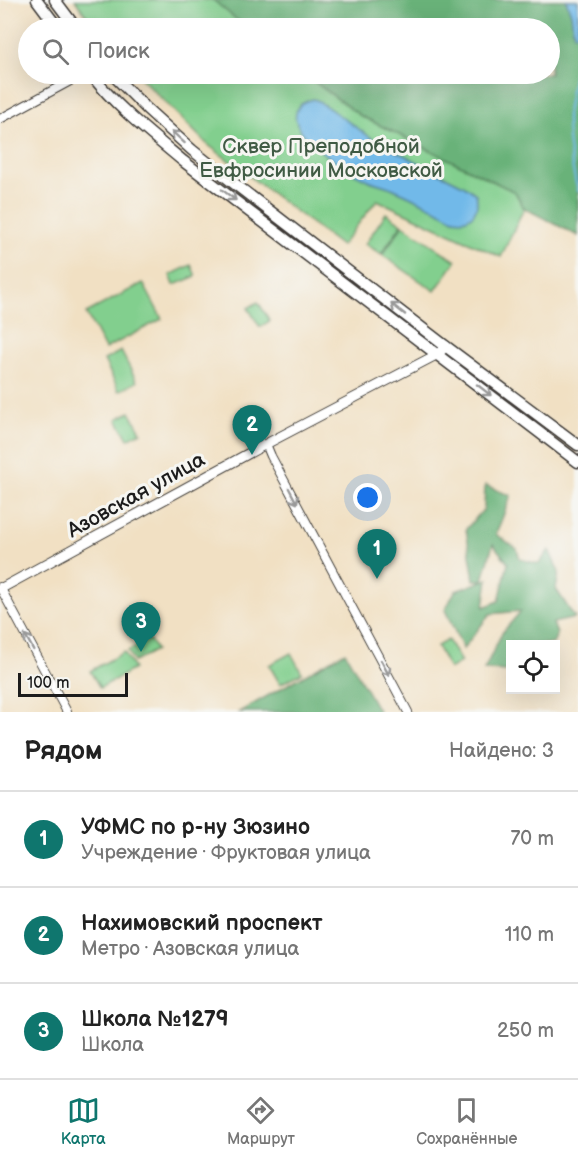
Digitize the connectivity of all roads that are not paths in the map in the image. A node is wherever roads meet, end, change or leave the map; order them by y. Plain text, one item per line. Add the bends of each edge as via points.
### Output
1 (37, 0) edge
2 (55, 0) edge
3 (50, 18) edge
4 (68, 18) edge
5 (65, 84) edge
6 (99, 84) edge
7 (122, 84) edge
8 (0, 119) edge
9 (442, 350) junction
10 (266, 444) junction
11 (578, 445) edge
12 (578, 462) edge
13 (0, 588) edge
14 (67, 712) edge
15 (408, 712) edge

1 - 3 main road
2 - 4 main road
5 - 8 street
6 -> 9 main road via 183,161
9 -> 7 main road via 192,150
9 - 10 street, Азовская улица
9 - 11 main road
9 -> 12 main road
10 - 13 street, Азовская улица
10 -> 15 street
14 -> 13 street

